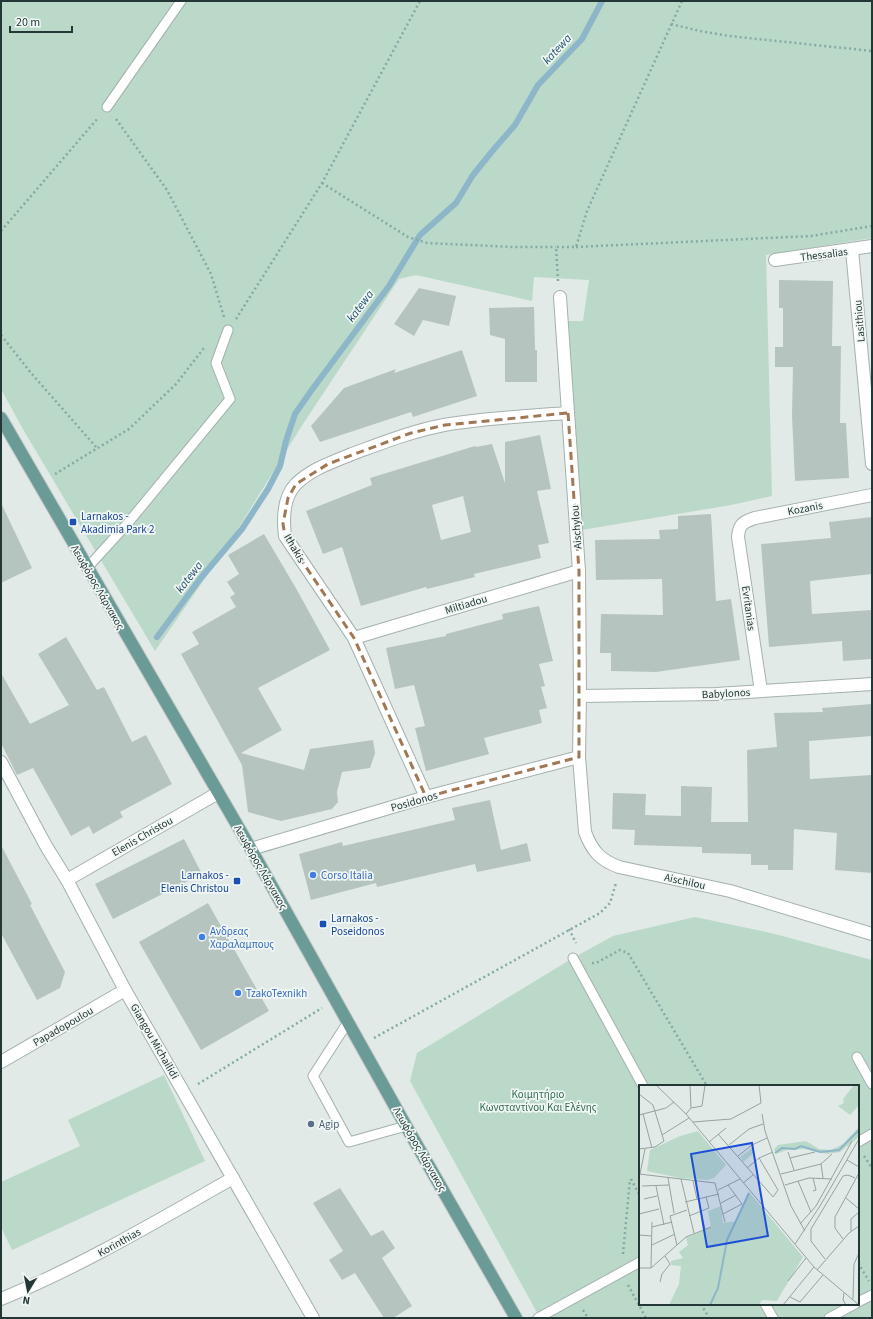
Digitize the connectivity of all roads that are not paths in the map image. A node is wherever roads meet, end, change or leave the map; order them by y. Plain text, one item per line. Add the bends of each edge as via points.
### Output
1 (181, 1) edge
2 (107, 107) road end
3 (872, 246) edge
4 (852, 250) junction
5 (775, 260) dead end
6 (560, 297) road end
7 (228, 330) road end
8 (568, 413) junction
9 (1, 418) edge
10 (872, 464) edge
11 (872, 495) edge
12 (740, 526) joint
13 (87, 568) junction
14 (578, 571) junction
15 (354, 638) junction
16 (872, 684) edge
17 (761, 691) junction
18 (580, 696) junction
19 (579, 757) junction
20 (1, 762) edge
21 (218, 793) junction
22 (426, 797) junction
23 (251, 849) junction
24 (67, 880) junction
25 (872, 934) edge
26 (573, 958) dead end
27 (125, 990) junction
28 (348, 1022) junction
29 (857, 1057) dead end
30 (1, 1062) edge
31 (872, 1084) edge
32 (642, 1085) edge
33 (406, 1126) junction
34 (872, 1134) edge
35 (859, 1141) edge
36 (233, 1178) junction
37 (639, 1263) edge
38 (872, 1295) edge
39 (1, 1299) edge
40 (859, 1302) edge
41 (766, 1305) edge
42 (853, 1305) edge
43 (313, 1318) edge
44 (516, 1318) edge
45 (538, 1318) edge
46 (773, 1318) edge
47 (829, 1318) edge

1 - 2 lane
3 - 4 street, Thessalias
4 - 5 street, Thessalias
4 - 10 street, Lasithiou
6 - 8 street, Aischylou
7 - 13 lane via 216,363 230,399 128,523
8 - 14 street, Aischylou
8 - 15 street, Ithakis via 445,425 411,433 328,464 296,484 284,510 285,536
9 - 13 main road, Λεωφόρος Λάρνακος
11 - 12 street, Kozanis via 755,518
12 - 17 street, Evritanias via 738,537
13 - 21 main road, Λεωφόρος Λάρνακος
14 - 15 street, Miltiadou
14 - 18 street, Aischylou
15 - 22 street, Ithakis
16 - 17 street, Babylonos
17 - 18 street, Babylonos
18 - 19 street, Aischylou
19 - 22 street, Posidonos
19 - 25 street, Aischilou via 585,832 589,844 606,862 730,891
20 - 24 street, Giangou Michailidi
21 - 23 main road, Λεωφόρος Λάρνακος
21 - 24 street, Elenis Christou
22 - 23 street, Posidonos
23 - 28 main road, Λεωφόρος Λάρνακος
24 - 27 street, Giangou Michailidi
26 - 32 lane
27 - 30 street, Papadopoulou
27 - 36 street, Giangou Michailidi
28 - 33 main road, Λεωφόρος Λάρνακος
28 - 33 lane via 313,1076 350,1142
29 - 31 lane
33 - 44 main road, Λεωφόρος Λάρνακος
34 - 35 lane
36 - 39 street, Korinthias via 107,1249
36 - 43 street, Giangou Michailidi
37 - 45 lane
38 - 40 lane
41 - 46 lane
42 - 47 lane

